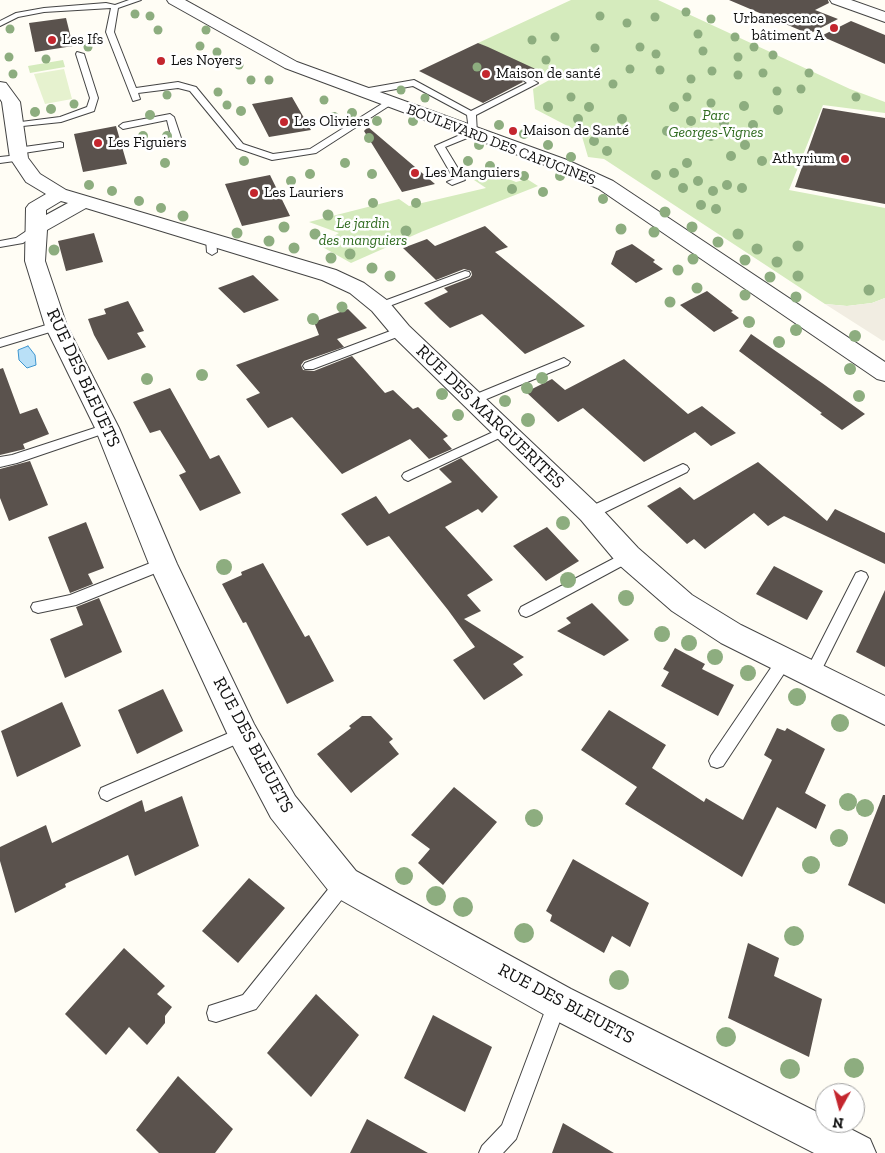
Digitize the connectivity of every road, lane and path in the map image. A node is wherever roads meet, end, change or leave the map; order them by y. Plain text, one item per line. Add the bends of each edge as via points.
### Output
1 (137, 0) edge
2 (174, 0) edge
3 (837, 0) edge
4 (115, 4) edge
5 (885, 17) edge
6 (0, 24) edge
7 (80, 54) dead end
8 (528, 80) dead end
9 (0, 86) edge
10 (363, 92) junction
11 (391, 102) junction
12 (472, 123) junction
13 (16, 125) junction
14 (123, 126) dead end
15 (178, 144) dead end
16 (60, 145) dead end
17 (18, 154) junction
18 (0, 160) edge
19 (452, 182) dead end
20 (59, 194) junction
21 (84, 201) junction
22 (37, 227) junction
23 (0, 244) edge
24 (465, 274) dead end
25 (380, 306) junction
26 (56, 326) junction
27 (401, 330) junction
28 (0, 343) edge
29 (564, 362) dead end
30 (309, 366) dead end
31 (885, 373) edge
32 (474, 400) junction
33 (107, 428) junction
34 (504, 431) junction
35 (0, 462) edge
36 (683, 470) dead end
37 (408, 476) dead end
38 (590, 514) junction
39 (628, 556) junction
40 (163, 564) junction
41 (861, 577) dead end
42 (38, 607) dead end
43 (526, 611) dead end
44 (784, 661) junction
45 (811, 676) junction
46 (885, 711) edge
47 (243, 734) junction
48 (717, 761) dead end
49 (107, 793) dead end
50 (344, 883) junction
51 (558, 1002) junction
52 (216, 1014) dead end
53 (843, 1150) edge
54 (489, 1153) edge

1 - 4 lane
2 - 10 street, BOULEVARD DES CAPUCINES via 292,65
3 - 5 street
4 - 6 lane via 44,10 16,15
4 - 11 lane via 110,32 135,96 178,85 193,89 240,146 272,157 313,152
7 - 13 lane via 94,98 91,109 61,118
8 - 12 lane via 534,83
9 - 13 street via 11,102
10 - 11 street, BOULEVARD DES CAPUCINES
10 - 12 lane via 414,83
11 - 12 street, BOULEVARD DES CAPUCINES
12 - 19 lane via 440,146 460,180
12 - 31 street, BOULEVARD DES CAPUCINES via 606,185
13 - 17 street
14 - 15 lane via 170,118
16 - 17 lane
17 - 18 lane
17 - 20 street via 33,178
20 - 21 street, RUE DES MARGUERITES
20 - 22 street, RUE DES BLEUETS via 36,208
21 - 22 street
21 - 25 street, RUE DES MARGUERITES via 211,245 329,275 357,288
22 - 23 lane via 19,240
22 - 26 street, RUE DES BLEUETS via 35,262
24 - 25 lane
25 - 27 street, RUE DES MARGUERITES
26 - 28 lane
26 - 33 street, RUE DES BLEUETS
27 - 30 lane
27 - 32 street, RUE DES MARGUERITES
29 - 32 lane
32 - 34 street, RUE DES MARGUERITES
33 - 35 lane
33 - 40 street, RUE DES BLEUETS
34 - 37 lane
34 - 38 street, RUE DES MARGUERITES
36 - 38 lane
38 - 39 street, RUE DES MARGUERITES
39 - 43 lane
39 - 44 street, RUE DES MARGUERITES via 682,603 731,634
40 - 42 lane via 72,600
40 - 47 street, RUE DES BLEUETS
41 - 45 lane
44 - 45 street, RUE DES MARGUERITES
44 - 48 lane
45 - 46 street, RUE DES MARGUERITES
47 - 49 lane
47 - 50 street, RUE DES BLEUETS via 283,807
50 - 51 street, RUE DES BLEUETS
50 - 52 lane via 249,1002
51 - 53 street, RUE DES BLEUETS
51 - 54 lane via 509,1132

